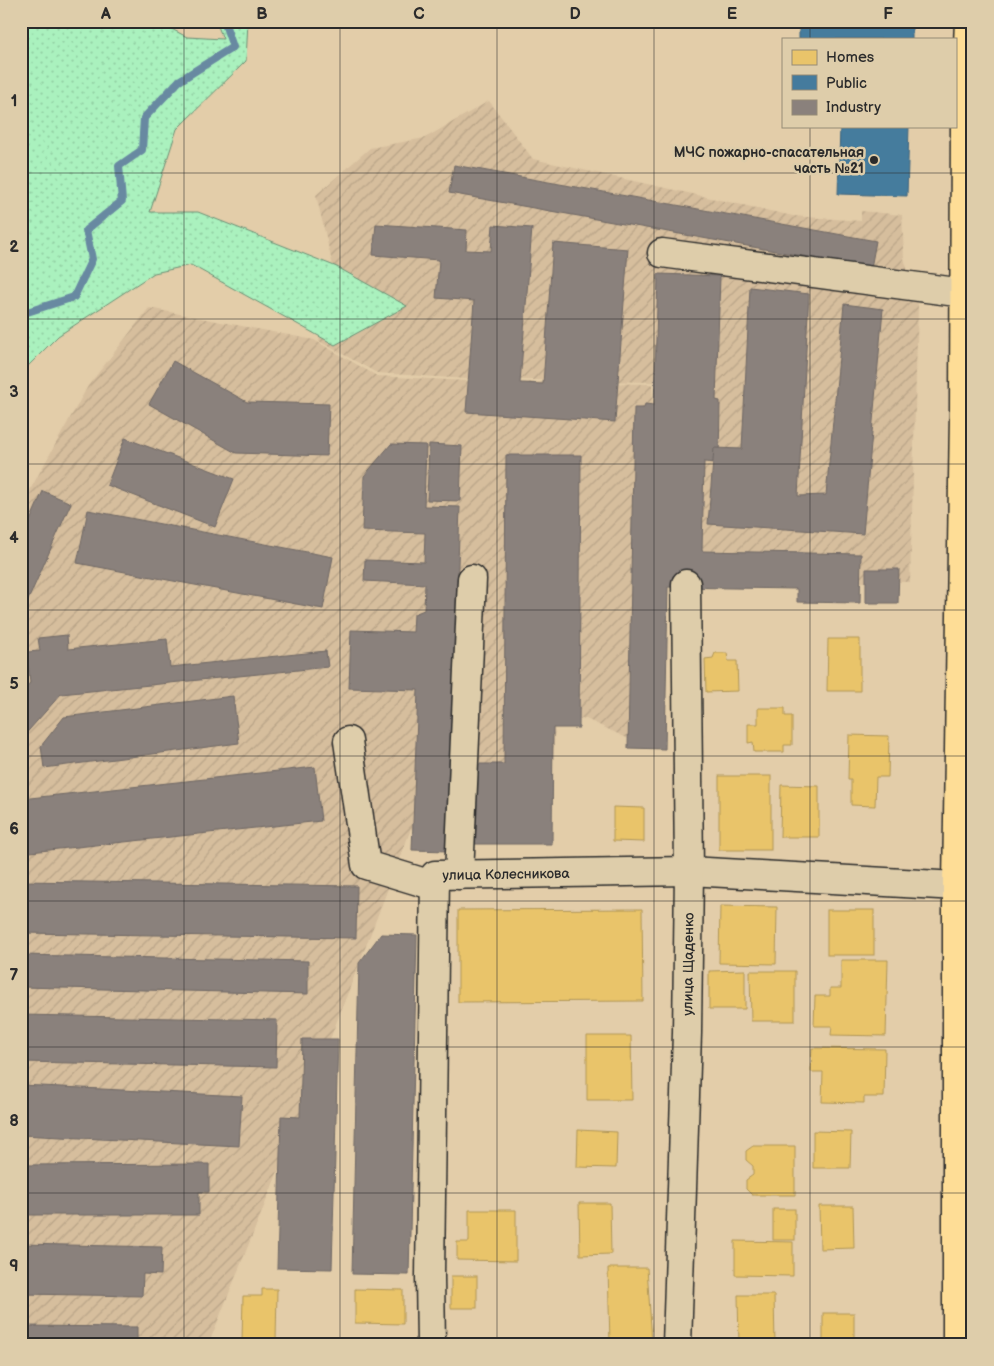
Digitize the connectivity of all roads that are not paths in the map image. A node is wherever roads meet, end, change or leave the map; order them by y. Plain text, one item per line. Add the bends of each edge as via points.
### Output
1 (969, 21) edge
2 (969, 116) edge
3 (662, 253) dead end
4 (964, 293) junction
5 (968, 415) edge
6 (472, 579) dead end
7 (686, 584) dead end
8 (966, 717) edge
9 (348, 740) dead end
10 (689, 871) junction
11 (447, 880) junction
12 (957, 886) junction
13 (965, 1062) edge
14 (431, 1345) edge
15 (677, 1345) edge
16 (957, 1345) edge

1 - 2 main road
2 - 4 main road
3 - 4 street
4 - 5 main road
5 - 8 main road
6 - 11 street
7 - 10 street, улица Щаденко
8 - 12 main road
9 - 11 street via 366,866
10 - 11 street, улица Колесникова
10 - 12 street, улица Колесникова
10 - 15 street, улица Щаденко
11 - 14 street, улица Колесникова via 430,1276
12 - 13 main road
13 - 16 main road

